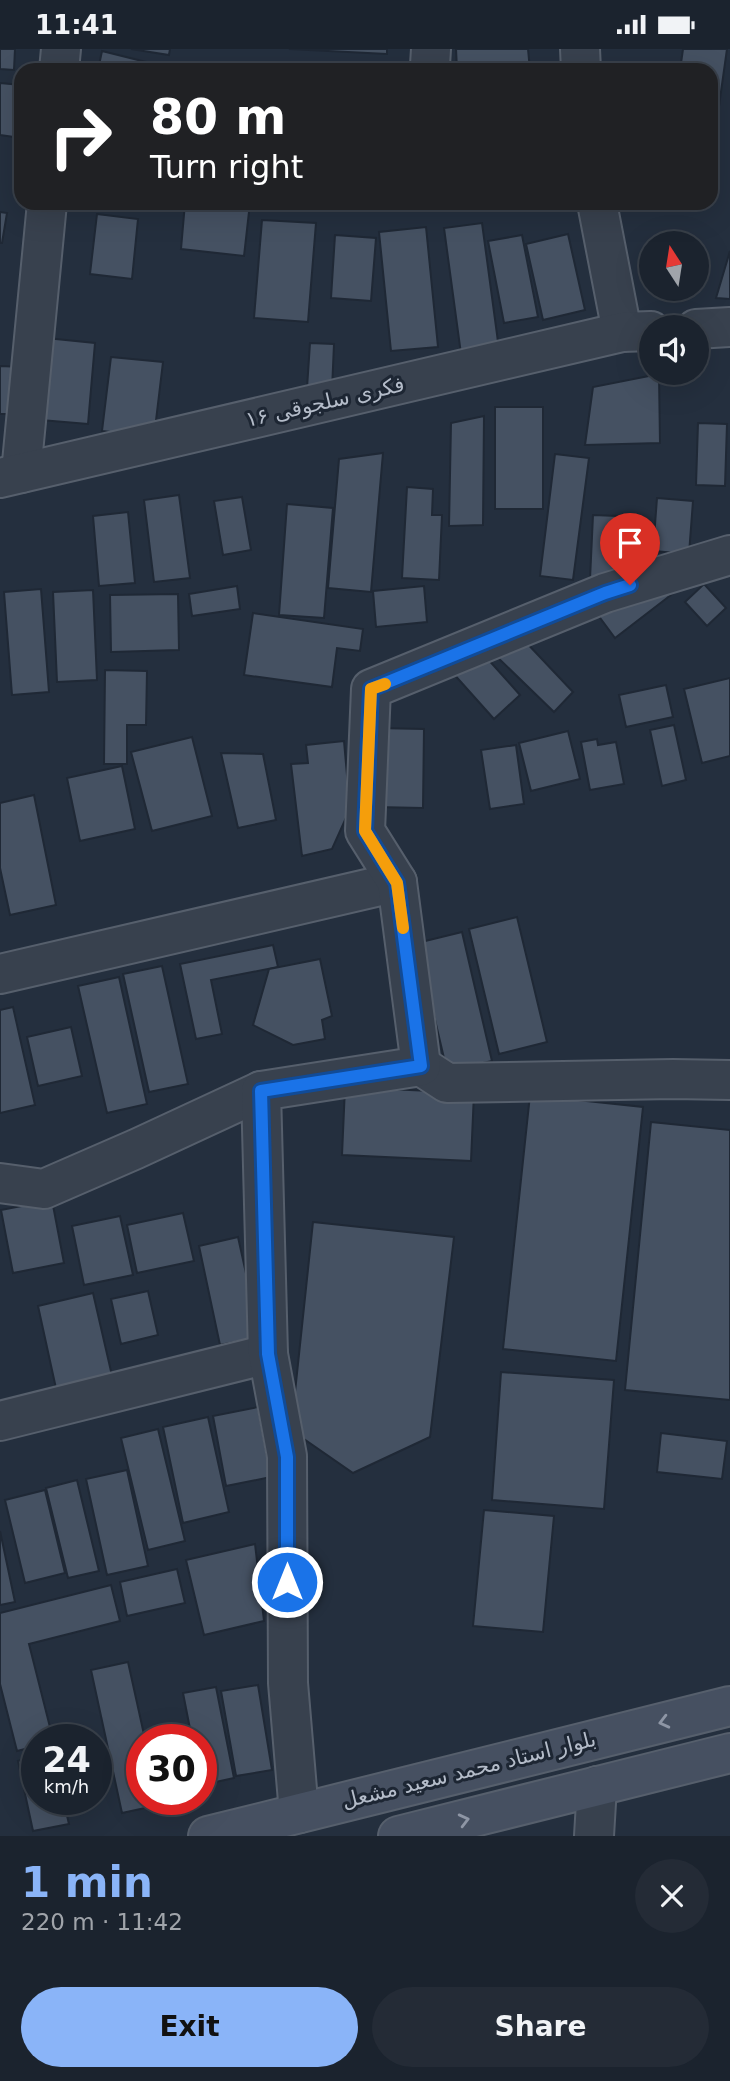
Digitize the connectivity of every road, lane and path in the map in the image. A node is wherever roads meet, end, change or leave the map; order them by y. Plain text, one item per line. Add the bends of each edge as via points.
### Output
1 (46, 210) edge
2 (599, 210) edge
3 (730, 327) edge
4 (709, 328) edge
5 (637, 332) edge
6 (10, 476) edge
7 (730, 555) edge
8 (397, 883) junction
9 (0, 974) edge
10 (421, 1066) junction
11 (730, 1080) edge
12 (261, 1091) junction
13 (0, 1183) edge
14 (268, 1354) junction
15 (0, 1421) edge
16 (730, 1706) edge
17 (730, 1753) edge
18 (597, 1786) junction
19 (299, 1813) junction
20 (208, 1836) edge
21 (398, 1836) edge
22 (594, 1836) edge

1 - 6 street
2 - 5 street
3 - 4 street
5 - 6 street, فکری سلجوقی ۱۶
7 - 8 street via 605,593 371,689 365,831
8 - 9 street
8 - 10 street
10 - 11 street via 447,1083
10 - 12 street
12 - 13 street via 44,1189
12 - 14 street
14 - 15 street
14 - 19 street via 287,1457 288,1683
16 -> 19 main road, بلوار استاد محمد سعید مشعل
17 - 18 main road
21 -> 18 main road
18 - 22 street
19 - 20 main road, بلوار استاد محمد سعید مشعل

